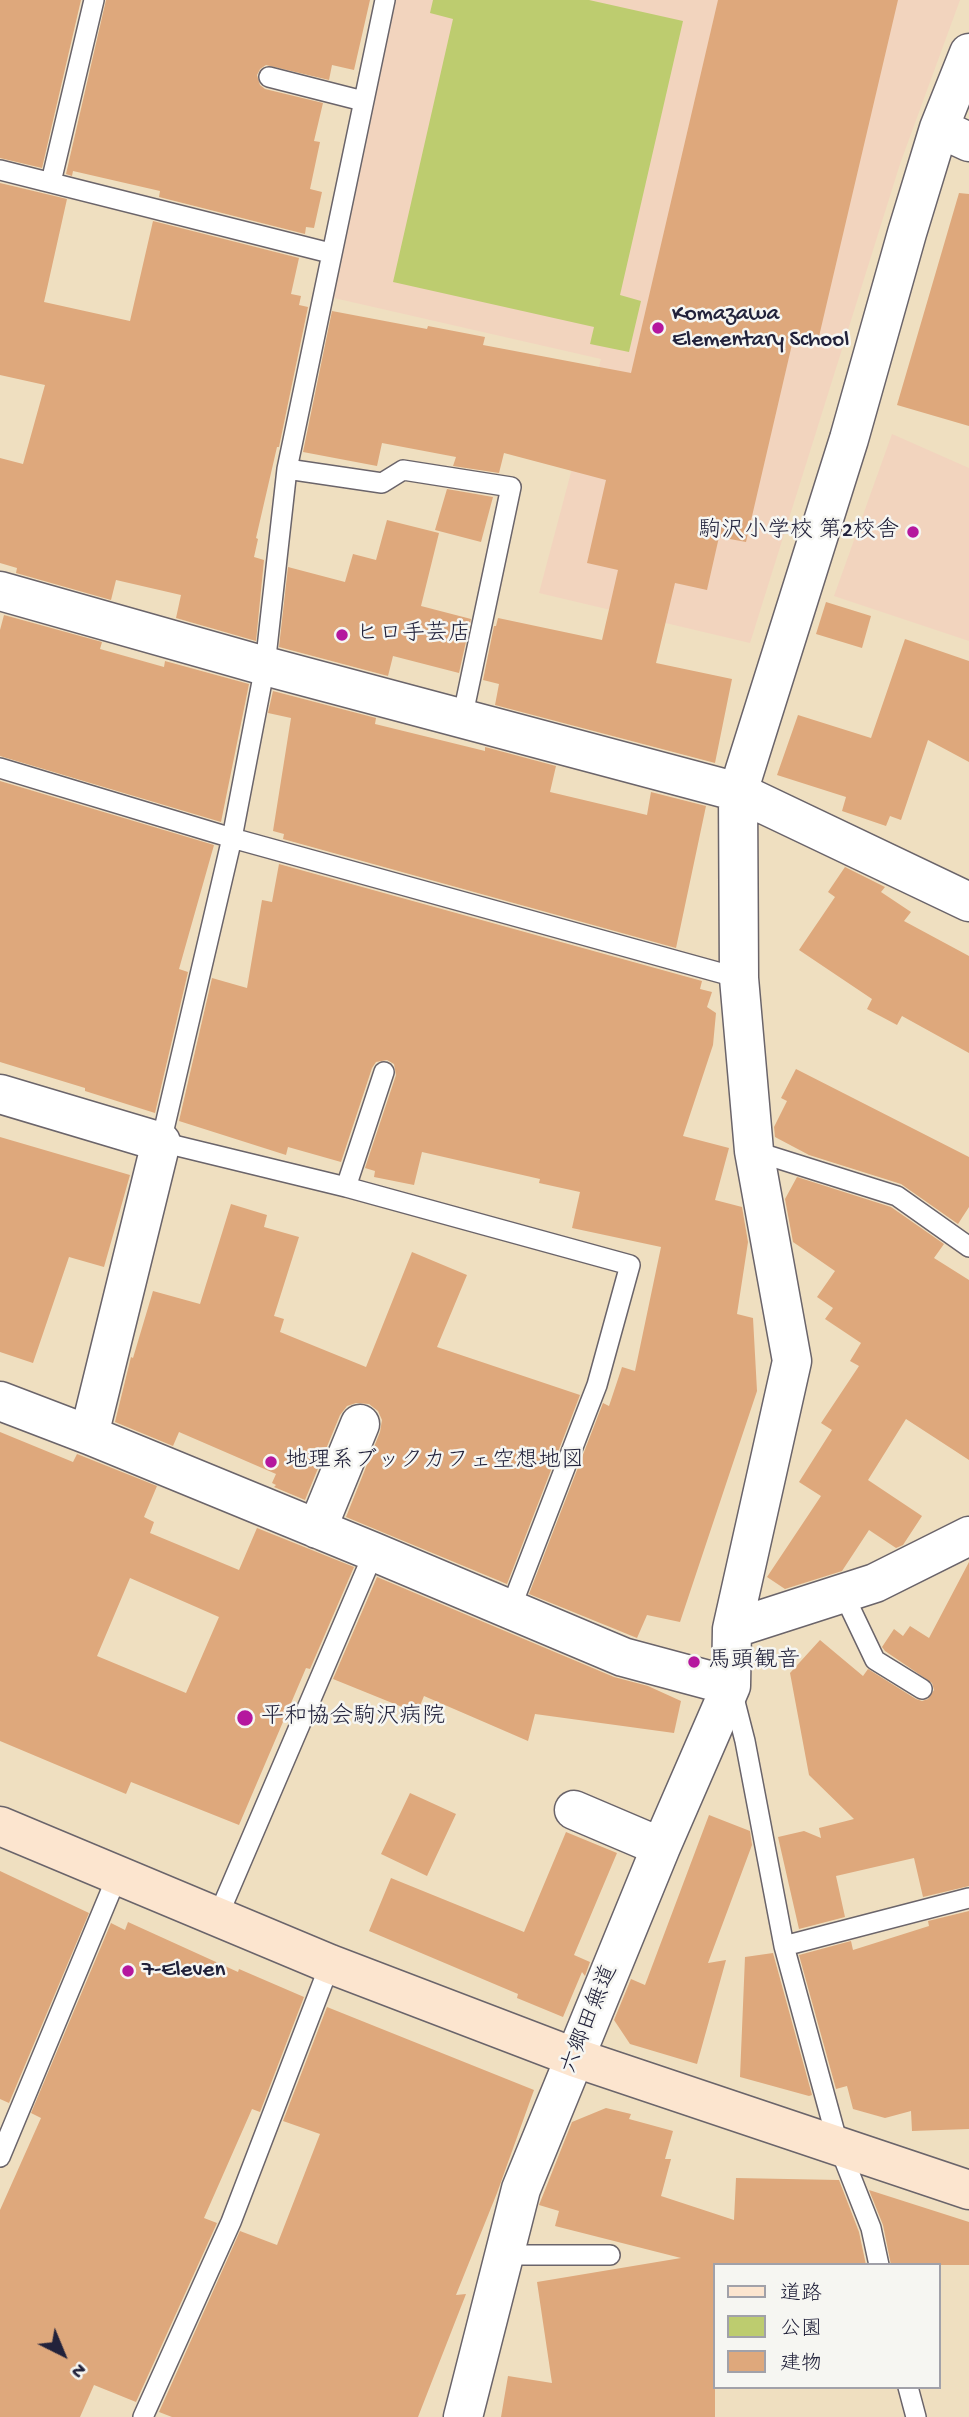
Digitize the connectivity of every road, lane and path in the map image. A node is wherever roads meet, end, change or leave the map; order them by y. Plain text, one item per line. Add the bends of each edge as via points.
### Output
1 (94, 0) edge
2 (385, 0) edge
3 (969, 53) edge
4 (269, 77) dead end
5 (363, 101) junction
6 (954, 135) edge
7 (0, 170) edge
8 (51, 182) junction
9 (330, 253) junction
10 (287, 469) junction
11 (0, 591) edge
12 (265, 666) junction
13 (463, 719) junction
14 (0, 768) edge
15 (738, 792) junction
16 (232, 838) junction
17 (969, 902) edge
18 (739, 978) junction
19 (383, 1072) dead end
20 (0, 1094) edge
21 (161, 1142) junction
22 (754, 1151) junction
23 (346, 1187) junction
24 (969, 1247) edge
25 (0, 1401) edge
26 (360, 1424) dead end
27 (89, 1435) junction
28 (317, 1529) junction
29 (969, 1536) edge
30 (374, 1552) junction
31 (843, 1593) junction
32 (510, 1610) junction
33 (732, 1629) junction
34 (731, 1686) junction
35 (922, 1689) dead end
36 (574, 1810) dead end
37 (0, 1826) edge
38 (661, 1847) junction
39 (118, 1874) junction
40 (969, 1898) edge
41 (218, 1916) junction
42 (784, 1946) junction
43 (330, 1964) junction
44 (576, 2058) junction
45 (838, 2144) junction
46 (0, 2157) edge
47 (969, 2190) edge
48 (505, 2255) junction
49 (610, 2255) dead end
50 (879, 2263) edge
51 (909, 2389) edge
52 (142, 2417) edge
53 (463, 2417) edge
54 (916, 2417) edge

1 - 8 lane
2 - 5 lane
3 - 6 street, 六郷田無道
4 - 5 lane
5 - 9 lane
6 - 15 street, 六郷田無道 via 907,233 849,439
7 - 8 lane
8 - 9 lane
9 - 10 lane
10 - 12 lane
10 - 13 lane via 382,483 403,470 511,487
11 - 12 street
12 - 13 street
12 - 16 lane
13 - 15 street
14 - 16 lane
15 - 17 street
15 - 18 street, 六郷田無道
16 - 18 lane
16 - 21 lane
18 - 22 street, 六郷田無道
19 - 23 lane
20 - 21 street
21 - 23 lane
21 - 27 street
22 - 24 lane via 897,1196
22 - 33 street, 六郷田無道 via 792,1361
23 - 32 lane via 629,1265 597,1385
25 - 27 street
26 - 28 street
27 - 28 street
28 - 30 street
29 - 31 street via 875,1583
30 - 32 street
30 - 41 lane
31 - 33 street
31 - 35 lane via 875,1660
32 - 34 street via 623,1657
33 - 34 street, 六郷田無道
34 - 38 street, 六郷田無道
34 - 42 lane
36 - 38 street
37 - 39 street
38 - 44 street, 六郷田無道
39 - 41 street
39 - 46 lane
40 - 42 lane
41 - 43 street
42 - 45 lane
43 - 44 street
43 - 52 lane via 231,2222
44 - 45 street
44 - 48 street, 六郷田無道 via 521,2189
45 - 47 street
45 - 50 lane via 871,2228
48 - 49 lane
48 - 53 street, 六郷田無道
51 - 54 lane

